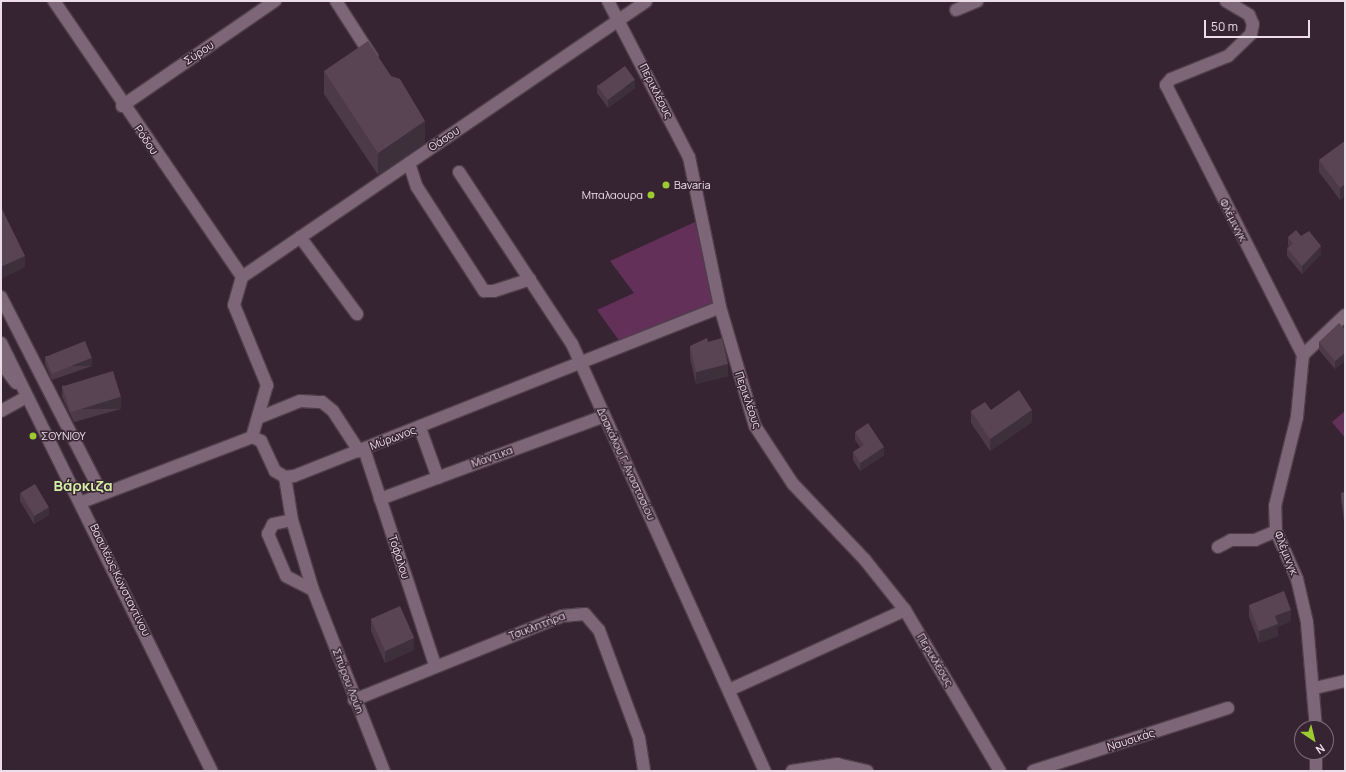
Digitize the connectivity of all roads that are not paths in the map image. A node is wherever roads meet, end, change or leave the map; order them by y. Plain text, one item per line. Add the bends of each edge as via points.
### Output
1 (54, 1) edge
2 (275, 1) edge
3 (336, 1) edge
4 (608, 1) edge
5 (646, 1) edge
6 (977, 1) edge
7 (1226, 1) edge
8 (956, 10) dead end
9 (620, 19) junction
10 (382, 70) edge
11 (122, 106) junction
12 (409, 163) junction
13 (459, 172) dead end
14 (300, 237) junction
15 (242, 277) junction
16 (530, 279) junction
17 (1, 296) edge
18 (720, 307) junction
19 (356, 314) dead end
20 (1345, 315) edge
21 (1, 343) edge
22 (1302, 354) junction
23 (1, 363) edge
24 (580, 364) junction
25 (25, 394) junction
26 (1, 411) edge
27 (604, 416) junction
28 (258, 418) junction
29 (420, 428) junction
30 (252, 437) junction
31 (362, 450) junction
32 (285, 477) junction
33 (438, 478) junction
34 (102, 494) junction
35 (380, 499) junction
36 (82, 502) junction
37 (292, 520) junction
38 (1276, 531) junction
39 (1218, 547) dead end
40 (313, 590) junction
41 (905, 610) junction
42 (436, 666) junction
43 (1345, 681) edge
44 (1315, 688) junction
45 (729, 690) junction
46 (354, 700) junction
47 (1228, 708) dead end
48 (1316, 720) edge
49 (1316, 760) edge
50 (212, 771) edge
51 (384, 771) edge
52 (644, 771) edge
53 (765, 771) edge
54 (792, 771) edge
55 (867, 771) edge
56 (1000, 771) edge
57 (1033, 771) edge
58 (1316, 771) edge

1 - 11 street, Ρόδου
2 - 11 street, Σύρου
3 - 10 street
4 - 9 street, Περικλέους
5 - 9 street, Θάσου
6 - 8 street
7 - 22 street, Φλέμινγκ via 1249,15 1253,24 1251,34 1228,56 1171,79 1166,85
9 - 12 street, Θάσου
9 - 18 street, Περικλέους via 689,157
11 - 15 street, Ρόδου
12 - 14 street, Θάσου
12 - 16 street via 417,187 484,291 494,291
13 - 16 street, Δασκάλου Γ. Αναστασίου
14 - 15 street, Θάσου
14 - 19 street
15 - 28 street via 234,305 267,384
16 - 24 street, Δασκάλου Γ. Αναστασίου via 560,323
17 - 34 street
18 - 24 street, Μύρωνος
18 - 41 street, Περικλέους via 755,426 771,455 793,484 866,560
20 - 22 street
21 - 25 street, Βασιλέως Κωνσταντίνου
22 - 38 street, Φλέμινγκ via 1297,417 1275,506
23 - 25 street, Βασιλέως Κωνσταντίνου
24 - 27 street, Δασκάλου Γ. Αναστασίου
24 - 29 street, Μύρωνος
25 - 26 street
25 - 36 street, Βασιλέως Κωνσταντίνου
27 - 33 street, Μάντικα
27 - 45 street, Δασκάλου Γ. Αναστασίου
28 - 30 street
28 - 31 street, Τόφαλου via 300,401 322,402 333,411
29 - 31 street, Μύρωνος
29 - 33 street
30 - 32 street via 261,441 275,471
30 - 34 street
31 - 32 street, Μύρωνος
31 - 35 street, Τόφαλου
32 - 37 street, Σπύρου Λούη
33 - 35 street, Μάντικα
34 - 36 street
35 - 42 street, Τόφαλου
36 - 50 street, Βασιλέως Κωνσταντίνου
37 - 40 street, Σπύρου Λούη
37 - 40 street via 273,524 268,534 286,576
38 - 39 street via 1255,540 1232,540
38 - 44 street, Φλέμινγκ via 1300,594
40 - 46 street, Σπύρου Λούη
41 - 45 street
41 - 56 street, Περικλέους
42 - 46 street, Τσικλητήρα
42 - 52 street, Τσικλητήρα via 562,616 585,614 599,630 639,738
43 - 44 street
44 - 48 street, Φλέμινγκ
45 - 53 street, Δασκάλου Γ. Αναστασίου
46 - 51 street, Σπύρου Λούη
47 - 57 street, Ναυσικάς
49 - 58 street
54 - 55 street via 837,764

